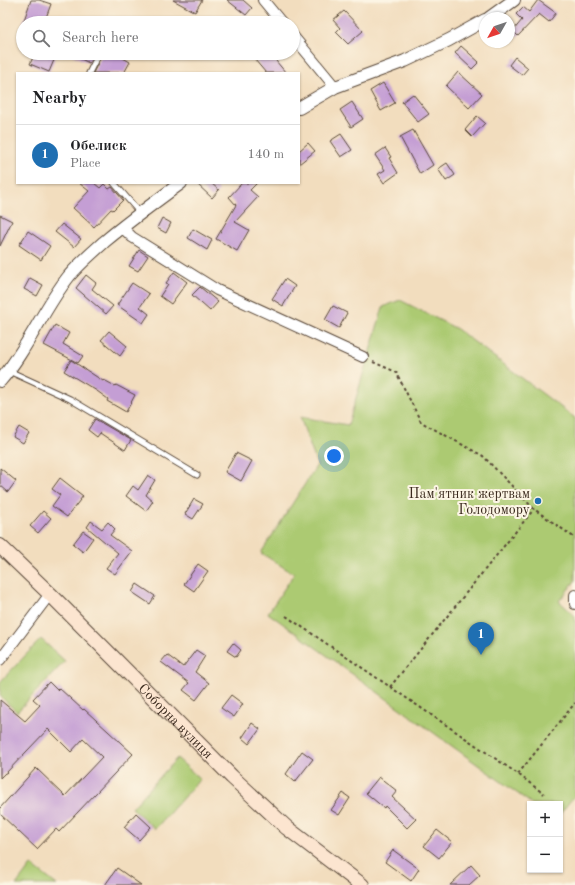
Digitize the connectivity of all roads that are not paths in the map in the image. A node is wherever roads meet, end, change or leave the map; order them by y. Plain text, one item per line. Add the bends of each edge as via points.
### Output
1 (262, 0) edge
2 (514, 0) edge
3 (497, 12) edge
4 (275, 16) edge
5 (479, 23) edge
6 (300, 44) edge
7 (96, 60) edge
8 (90, 72) edge
9 (335, 87) junction
10 (300, 107) edge
11 (115, 184) edge
12 (181, 184) edge
13 (140, 213) junction
14 (122, 227) junction
15 (364, 357) road end
16 (9, 371) junction
17 (0, 381) edge
18 (197, 475) dead end
19 (0, 546) edge
20 (50, 594) junction
21 (575, 595) edge
22 (575, 604) edge
23 (0, 660) edge
24 (362, 885) edge

1 - 4 street
2 - 3 street
5 - 9 street via 405,61
6 - 9 street
7 - 8 lane
9 - 10 street
11 - 13 lane
12 - 13 street
13 - 14 street
14 - 15 street via 132,237 217,290
14 - 16 street via 70,275 51,301
16 - 17 street
16 - 18 lane via 70,399
19 - 20 main road, Соборна вулиця
20 - 23 street
20 - 24 main road, Соборна вулиця via 232,777 287,828
21 - 22 street

